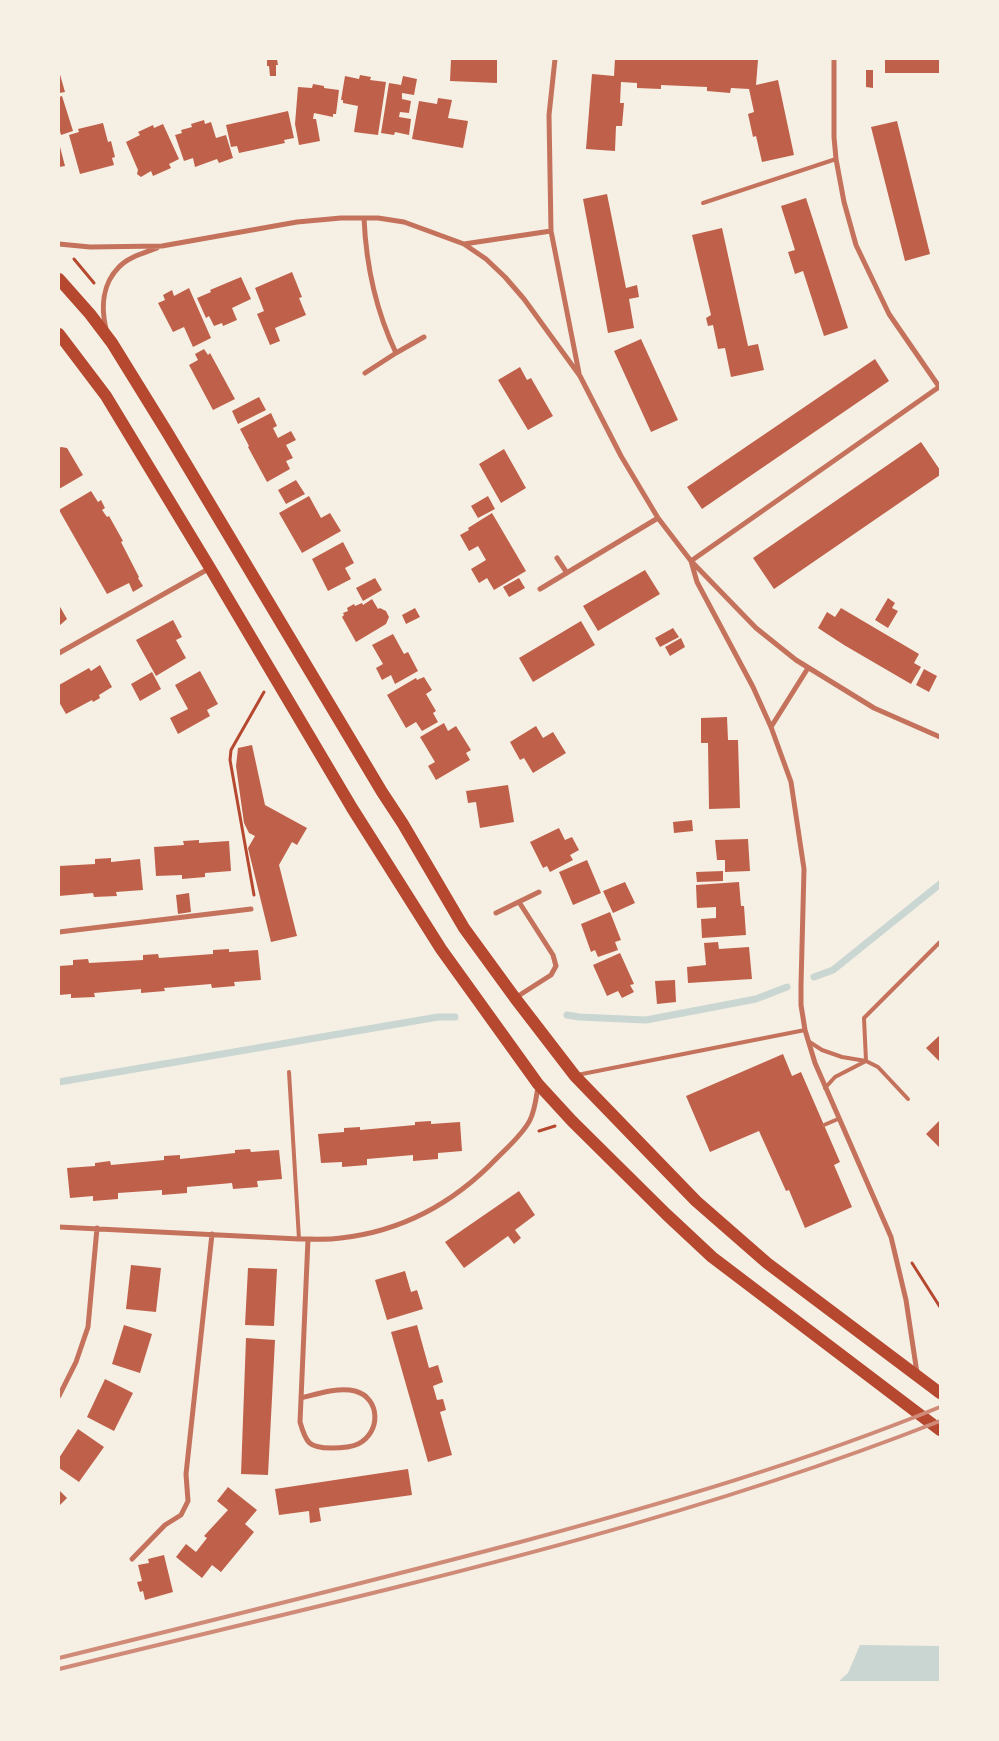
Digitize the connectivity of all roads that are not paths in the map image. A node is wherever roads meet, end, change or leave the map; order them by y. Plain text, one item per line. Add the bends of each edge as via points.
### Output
1 (555, 59) edge
2 (834, 59) edge
3 (836, 159) junction
4 (703, 203) dead end
5 (364, 218) junction
6 (551, 230) junction
7 (464, 244) junction
8 (61, 245) edge
9 (162, 246) junction
10 (59, 279) edge
11 (59, 334) edge
12 (424, 337) dead end
13 (112, 343) junction
14 (396, 353) junction
15 (365, 373) dead end
16 (580, 376) junction
17 (940, 387) edge
18 (658, 518) junction
19 (557, 558) dead end
20 (691, 561) junction
21 (210, 568) junction
22 (567, 573) junction
23 (540, 589) dead end
24 (59, 653) edge
25 (808, 668) junction
26 (771, 727) junction
27 (940, 737) edge
28 (539, 892) dead end
29 (519, 902) junction
30 (250, 909) road end
31 (496, 913) dead end
32 (59, 932) edge
33 (940, 942) edge
34 (515, 998) junction
35 (805, 1030) junction
36 (808, 1041) junction
37 (866, 1062) junction
38 (289, 1072) dead end
39 (575, 1076) junction
40 (538, 1084) junction
41 (825, 1088) junction
42 (908, 1099) dead end
43 (838, 1119) junction
44 (824, 1125) dead end
45 (59, 1227) edge
46 (97, 1228) junction
47 (212, 1234) junction
48 (308, 1239) junction
49 (298, 1240) junction
50 (918, 1378) junction
51 (937, 1391) edge
52 (59, 1396) edge
53 (301, 1398) junction
54 (940, 1430) edge
55 (132, 1559) dead end

1 - 6 street via 549,115
2 - 3 street
3 - 4 lane
3 - 17 street via 844,202 860,254 889,314
5 - 7 street via 404,222
5 - 9 street via 297,222
5 - 14 street via 365,248
6 - 7 street
6 - 16 street
7 - 16 street via 505,277
8 - 9 street
9 - 13 street via 119,266 110,279 102,314
10 - 13 main road
11 - 21 main road via 106,396
12 - 14 street
13 - 34 main road via 464,928
14 - 15 street
16 - 18 street via 621,456
17 - 20 street
18 - 20 street
18 - 22 street
19 - 22 street
20 - 25 street via 756,628
20 - 26 street via 697,582 749,678
21 - 24 street
21 - 40 main road via 352,808 441,949
22 - 23 street
25 - 26 street
25 - 27 street via 874,708
26 - 35 street via 791,782 804,869 801,1004
28 - 29 street
29 - 31 street
29 - 34 street via 553,955 556,966 551,975
30 - 32 street
33 - 37 lane via 864,1018
34 - 39 main road
35 - 36 street
35 - 39 lane
36 - 37 lane via 822,1050
36 - 41 street
37 - 41 lane via 835,1077
37 - 42 lane via 878,1068
38 - 49 lane
39 - 50 main road via 696,1201 767,1263
40 - 48 street via 534,1112 529,1122 485,1170 454,1195 421,1216 388,1228 359,1236
40 - 54 main road via 712,1257
41 - 43 street
43 - 44 lane
43 - 50 street via 891,1237 906,1300
45 - 46 street
46 - 47 street
46 - 52 street via 88,1328
47 - 49 street
47 - 55 street via 186,1474 188,1501 181,1515 165,1525
48 - 49 street
48 - 53 street
50 - 51 main road
53 - 53 street via 356,1391 371,1403 375,1423 372,1432 356,1445 316,1448 303,1434

